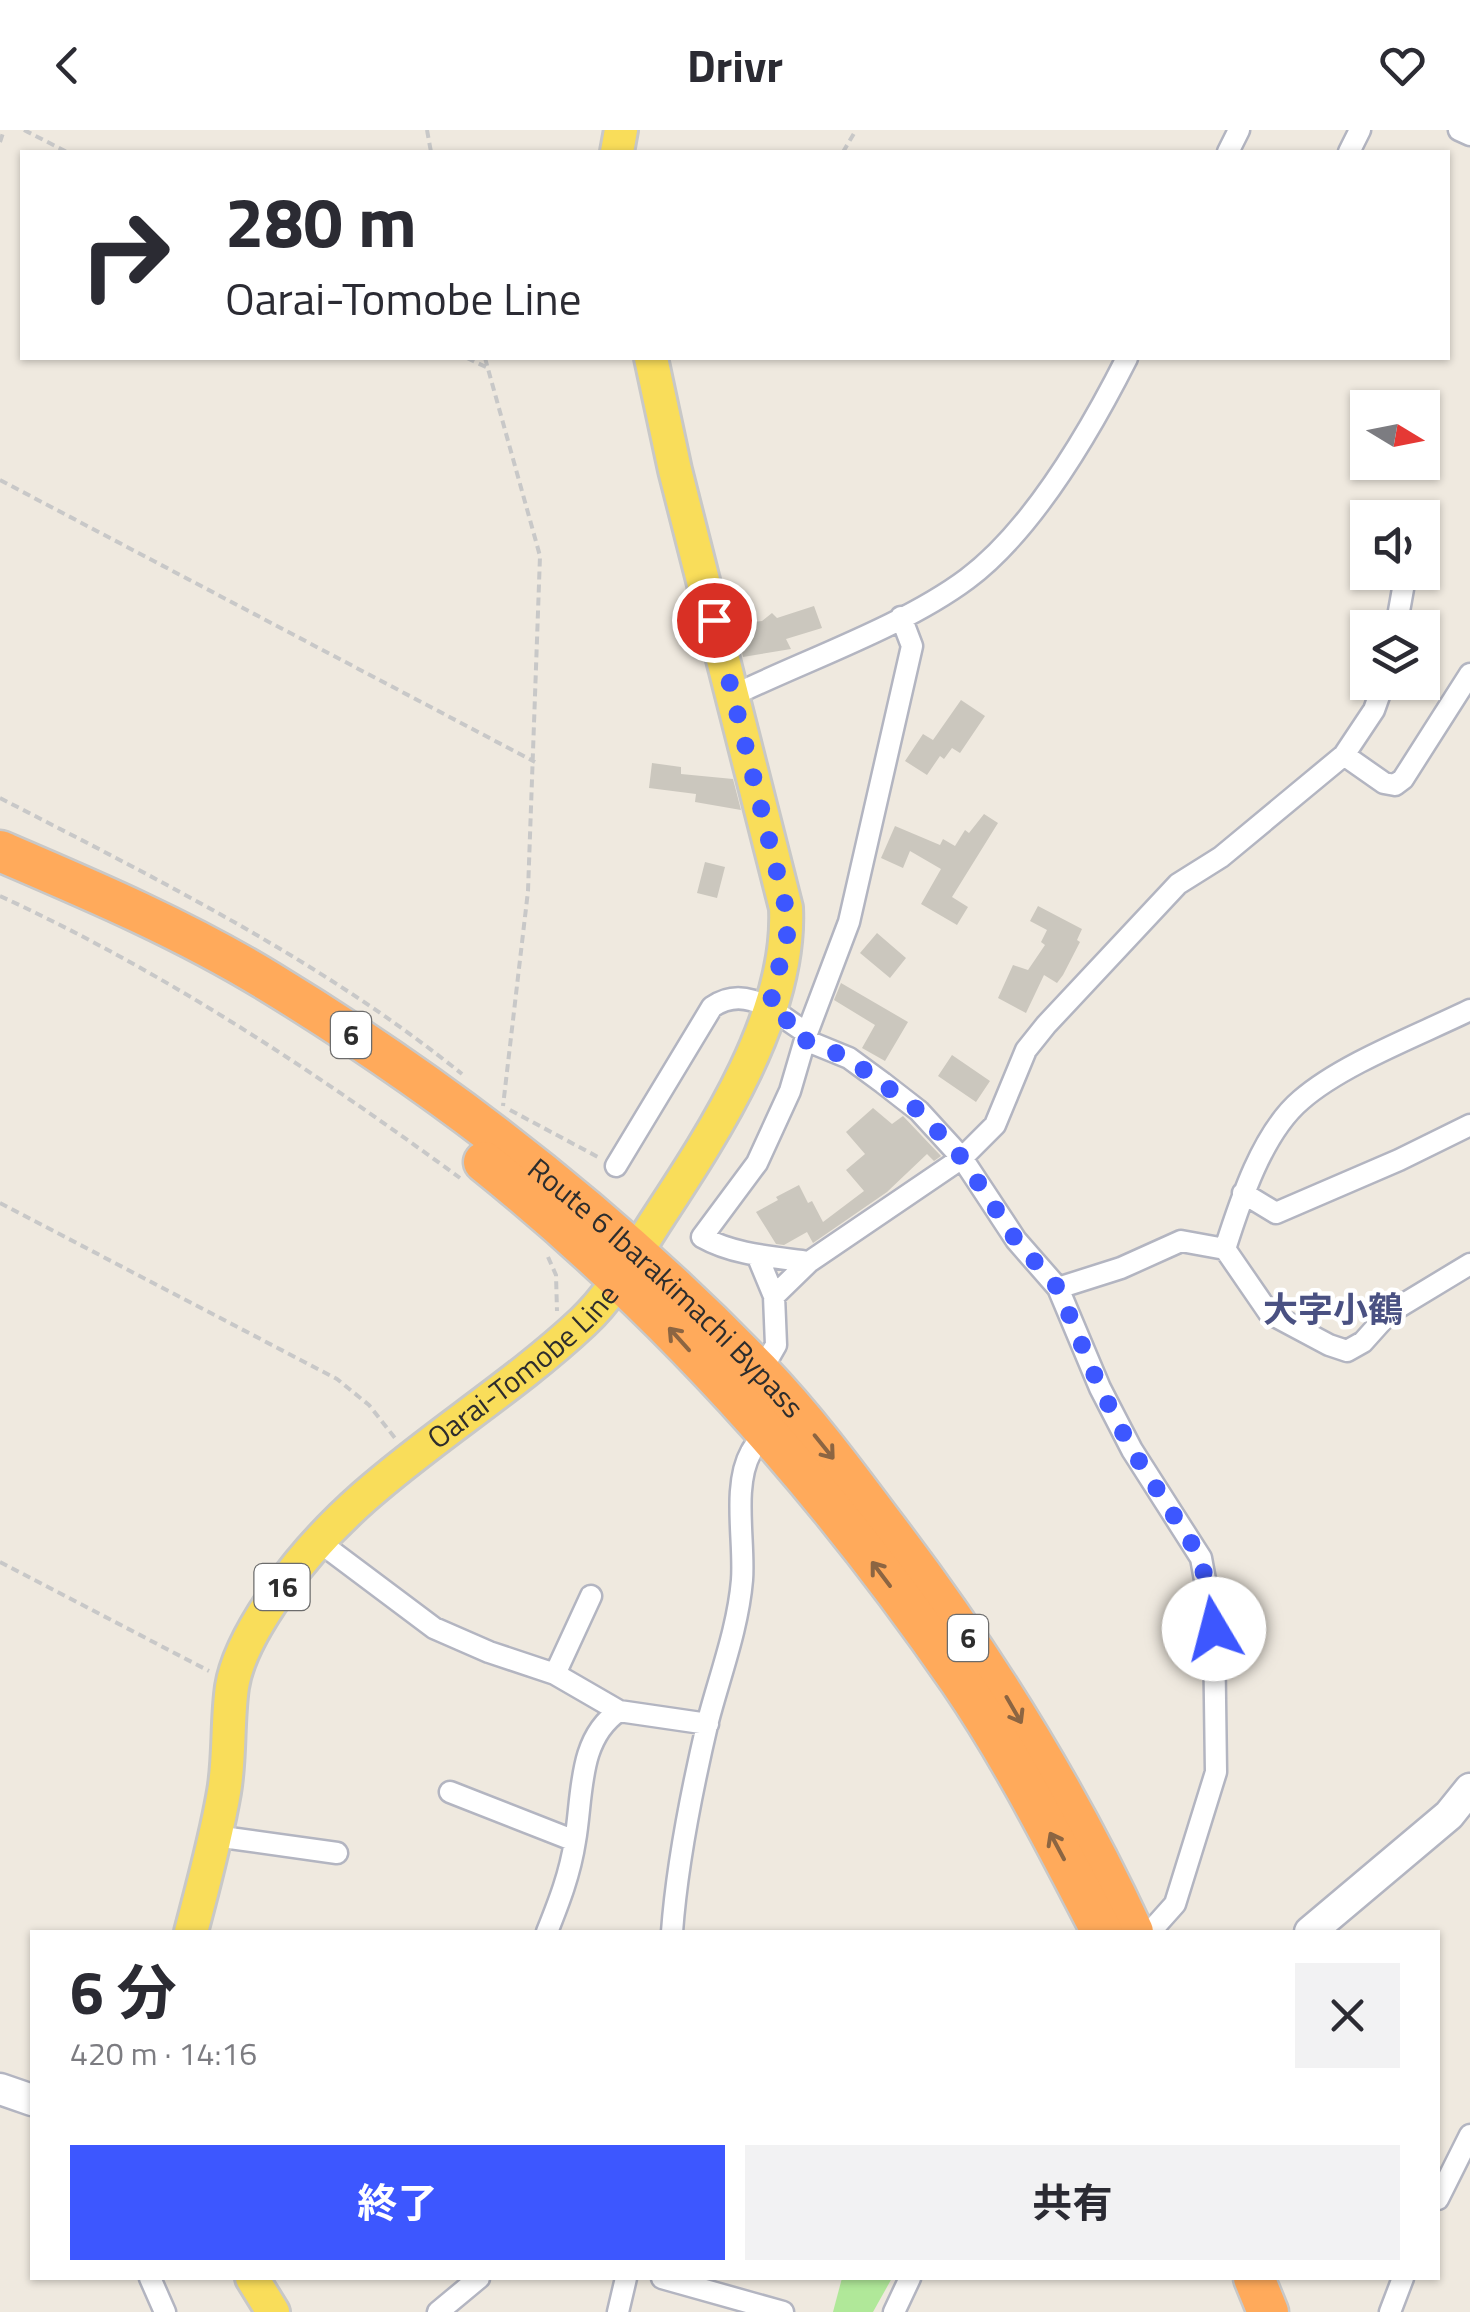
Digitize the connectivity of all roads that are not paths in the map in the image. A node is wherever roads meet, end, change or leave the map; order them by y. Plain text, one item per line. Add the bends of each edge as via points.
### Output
1 (1459, 130) edge
2 (1470, 135) edge
3 (651, 360) edge
4 (1126, 360) edge
5 (901, 617) junction
6 (1470, 674) edge
7 (734, 695) junction
8 (1378, 700) edge
9 (1344, 755) junction
10 (0, 851) edge
11 (0, 866) edge
12 (769, 1009) junction
13 (1470, 1010) edge
14 (806, 1037) junction
15 (1470, 1125) edge
16 (962, 1158) junction
17 (616, 1166) dead end
18 (1243, 1193) junction
19 (1224, 1249) junction
20 (757, 1256) junction
21 (809, 1262) junction
22 (1470, 1264) edge
23 (627, 1266) junction
24 (1058, 1288) junction
25 (774, 1296) junction
26 (760, 1373) junction
27 (764, 1433) junction
28 (318, 1541) junction
29 (591, 1596) dead end
30 (555, 1674) junction
31 (620, 1710) junction
32 (708, 1724) junction
33 (1470, 1789) edge
34 (450, 1792) dead end
35 (215, 1836) junction
36 (575, 1840) junction
37 (337, 1853) dead end
38 (192, 1930) edge
39 (547, 1930) edge
40 (672, 1930) edge
41 (1101, 1930) edge
42 (1132, 1930) edge
43 (1152, 1930) edge
44 (1312, 1930) edge
45 (0, 2089) edge
46 (30, 2099) edge
47 (1470, 2136) edge
48 (1440, 2196) edge
49 (151, 2280) edge
50 (253, 2280) edge
51 (478, 2280) edge
52 (626, 2280) edge
53 (669, 2280) edge
54 (909, 2280) edge
55 (1255, 2280) edge
56 (1275, 2280) edge
57 (1402, 2280) edge
58 (165, 2312) edge
59 (273, 2312) edge
60 (438, 2312) edge
61 (618, 2312) edge
62 (783, 2312) edge
63 (894, 2312) edge
64 (1268, 2312) edge
65 (1286, 2312) edge
66 (1390, 2312) edge

1 - 2 street
3 - 7 main road, Oarai-Tomobe Line / 16
4 - 5 street via 1088,432 1009,540 964,581
5 - 7 street
5 - 14 street via 912,646 865,858
6 - 9 street via 1395,785
7 - 12 main road, Oarai-Tomobe Line / 16 via 786,908 787,935
8 - 9 street
9 - 16 street via 1178,884 1026,1050 995,1124
10 - 23 highway, Route 6 Ibarakimachi Bypass / 6 via 267,980 504,1142
11 - 23 highway, Route 6 Ibarakimachi Bypass via 204,974 363,1073
12 - 14 street
12 - 17 street via 739,996 712,1007
12 - 23 main road, Oarai-Tomobe Line / 16 via 730,1098
13 - 18 street via 1300,1100
14 - 16 street via 883,1083
14 - 20 street via 757,1163 702,1237
15 - 18 street via 1276,1212
16 - 21 street
16 - 24 street via 1016,1240
18 - 19 street
19 - 22 street via 1269,1313 1347,1351 1390,1313
19 - 24 street via 1182,1241
20 - 21 street
20 - 25 street
21 - 25 street
23 - 26 highway, Route 6 Ibarakimachi Bypass / 6
27 -> 23 highway, Route 6 Ibarakimachi Bypass via 665,1323
23 - 28 main road, Oarai-Tomobe Line / 16 via 597,1308 553,1349 359,1500
24 - 43 street via 1132,1450 1207,1576 1216,1772 1176,1904
25 - 26 street via 776,1345
26 -> 42 highway, Route 6 Ibarakimachi Bypass / 6 via 965,1633 1096,1852
27 - 32 street via 750,1452 739,1505 742,1582
41 -> 27 highway, Route 6 Ibarakimachi Bypass via 962,1684 835,1512
28 - 30 street via 434,1628
28 - 35 main road, Oarai-Tomobe Line / 16 via 256,1626 233,1682
29 - 30 street
30 - 31 street
31 - 32 street
31 - 36 street via 606,1720 584,1766
32 - 40 street
33 - 44 street via 1449,1815
34 - 36 street
35 - 37 street
35 - 38 main road, Oarai-Tomobe Line / 16
36 - 39 street via 566,1886
45 - 46 street
47 - 48 street
49 - 58 street
50 - 59 main road
51 - 60 street
52 - 61 street
53 - 62 street
54 - 63 street
55 - 64 highway
56 - 65 highway
57 - 66 street

